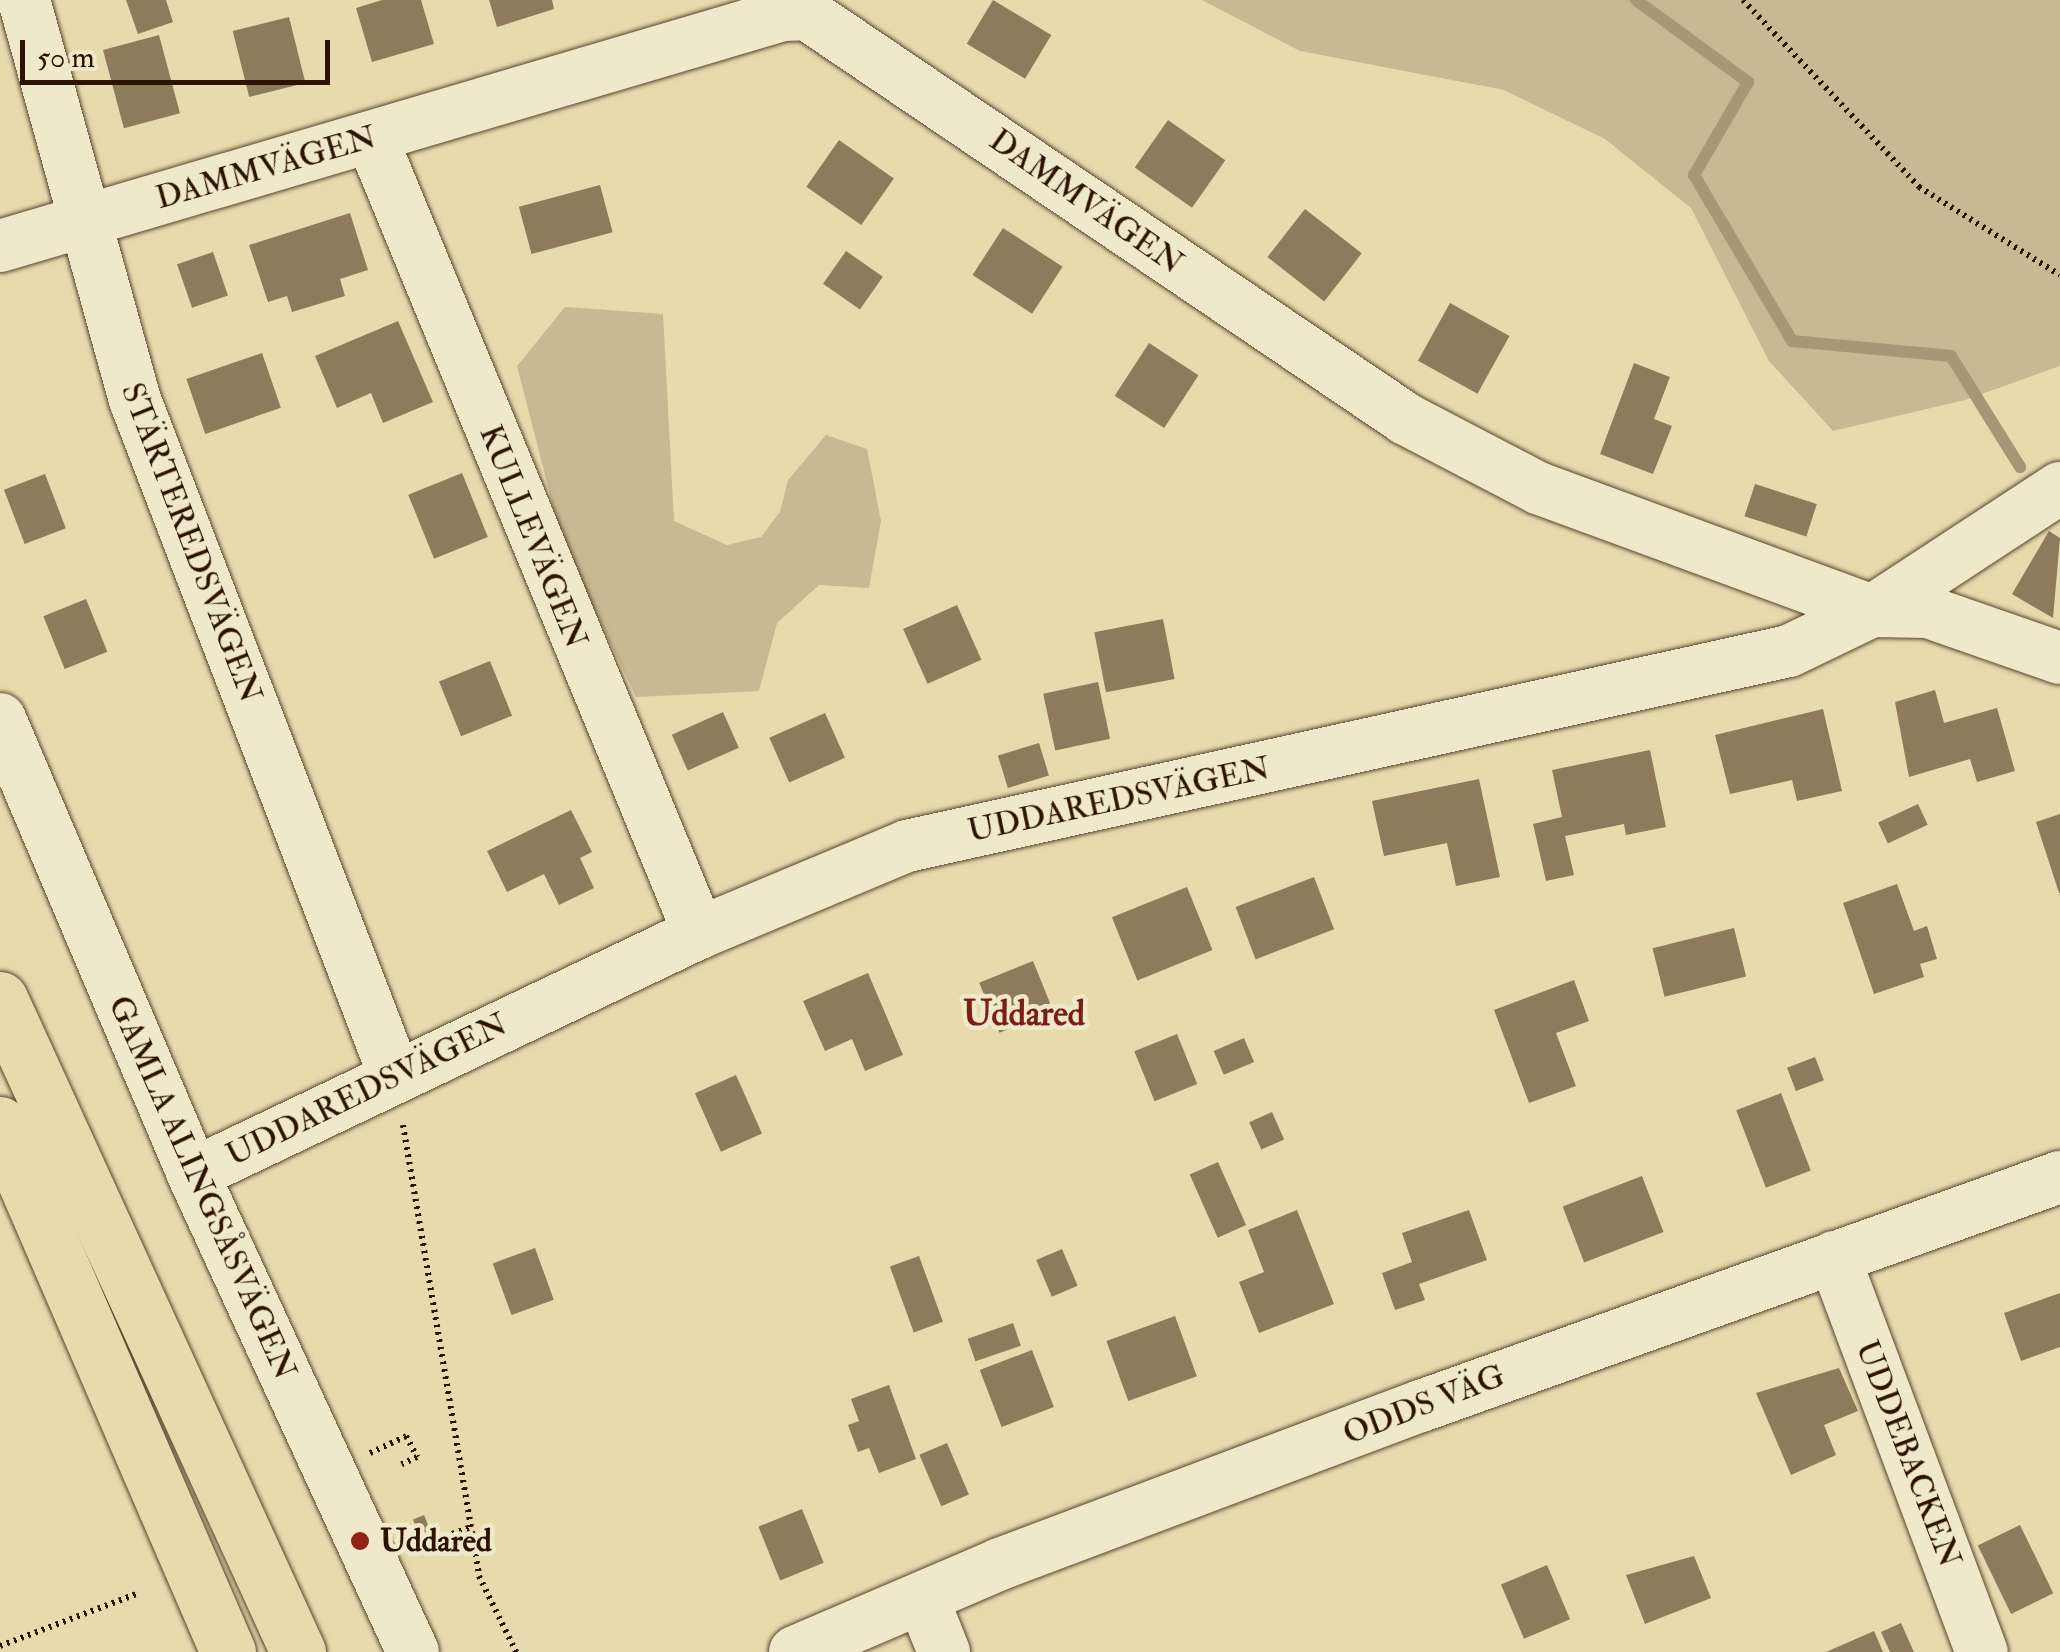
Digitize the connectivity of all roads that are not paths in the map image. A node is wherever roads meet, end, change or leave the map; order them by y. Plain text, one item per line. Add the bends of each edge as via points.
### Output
1 (24, 0) edge
2 (372, 139) junction
3 (86, 220) junction
4 (0, 246) edge
5 (2060, 488) edge
6 (1872, 611) junction
7 (2060, 658) edge
8 (0, 719) edge
9 (698, 933) junction
10 (0, 999) edge
11 (394, 1074) junction
12 (0, 1124) edge
13 (193, 1174) junction
14 (2060, 1177) edge
15 (1834, 1256) junction
16 (924, 1602) junction
17 (228, 1652) edge
18 (298, 1652) edge
19 (413, 1652) edge
20 (795, 1652) edge
21 (944, 1652) edge
22 (1982, 1652) edge

1 - 3 street, STÄRTEREDSVÄGEN
2 - 3 street, DAMMVÄGEN
2 - 6 street, DAMMVÄGEN via 807,14 1406,419 1538,488
2 - 9 street, KULLEVÄGEN
3 - 4 street, DAMMVÄGEN
3 - 11 street, STÄRTEREDSVÄGEN via 135,400
5 - 6 street, UDDAREDSVÄGEN
6 - 7 street, DAMMVÄGEN via 1928,612
6 - 9 street, UDDAREDSVÄGEN via 1789,652 908,846
8 - 13 street, GAMLA ALINGSÅSVÄGEN
9 - 11 street, UDDAREDSVÄGEN
10 - 18 highway
11 - 13 street, UDDAREDSVÄGEN
12 - 17 highway
13 - 19 street, GAMLA ALINGSÅSVÄGEN
14 - 15 street, ODDS VÄG
15 - 16 street, ODDS VÄG via 1000,1564
15 - 22 street, UDDEBACKEN
16 - 20 street, ODDS VÄG
16 - 21 street

